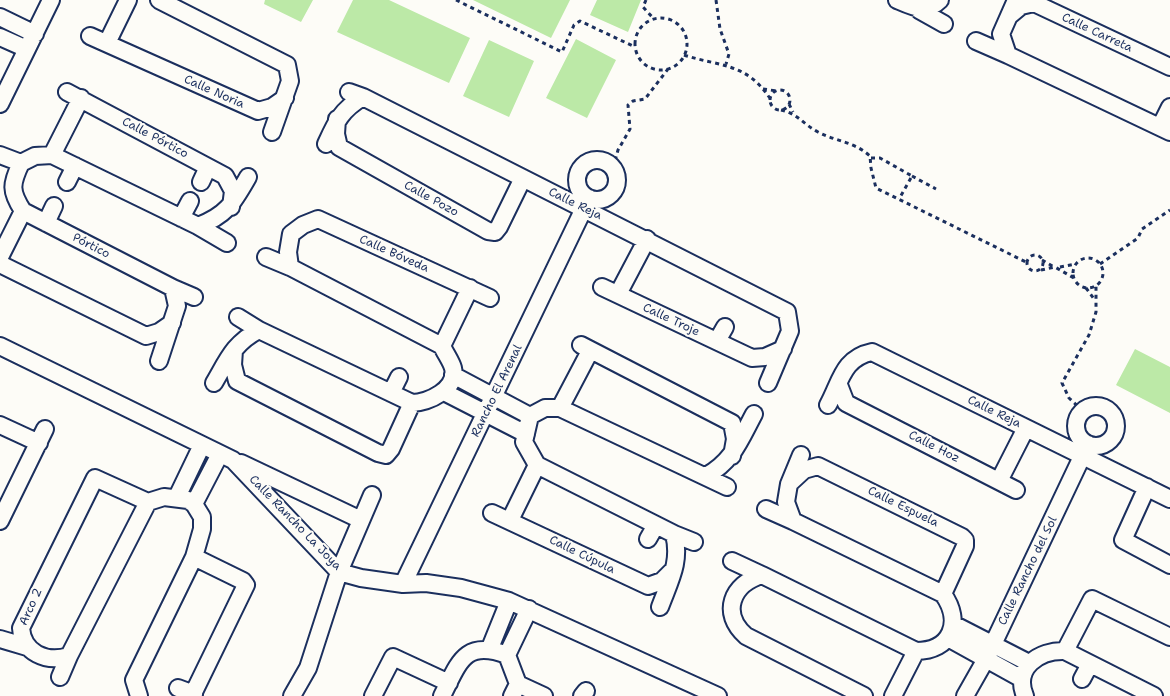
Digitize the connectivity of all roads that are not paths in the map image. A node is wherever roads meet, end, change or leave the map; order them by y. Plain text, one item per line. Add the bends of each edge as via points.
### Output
1 (51, 0) edge
2 (128, 0) edge
3 (159, 0) edge
4 (897, 0) edge
5 (940, 0) edge
6 (1016, 0) edge
7 (919, 10) junction
8 (0, 17) edge
9 (1007, 17) junction
10 (944, 24) dead end
11 (35, 34) junction
12 (90, 36) dead end
13 (0, 37) edge
14 (976, 41) dead end
15 (107, 43) junction
16 (27, 50) junction
17 (1008, 55) junction
18 (1170, 67) edge
19 (286, 98) junction
20 (0, 104) edge
21 (1170, 107) edge
22 (338, 120) junction
23 (1165, 130) edge
24 (272, 132) dead end
25 (326, 144) dead end
26 (0, 155) edge
27 (52, 155) junction
28 (21, 163) junction
29 (75, 166) junction
30 (208, 167) junction
31 (248, 177) dead end
32 (523, 178) junction
33 (6, 179) edge
34 (67, 182) dead end
35 (201, 182) dead end
36 (190, 201) dead end
37 (587, 203) junction
38 (54, 206) dead end
39 (231, 207) junction
40 (23, 211) junction
41 (181, 218) junction
42 (46, 223) junction
43 (198, 226) junction
44 (647, 239) junction
45 (227, 242) dead end
46 (0, 257) edge
47 (266, 257) dead end
48 (0, 264) edge
49 (290, 267) junction
50 (602, 287) dead end
51 (174, 288) junction
52 (470, 288) junction
53 (618, 294) junction
54 (194, 297) dead end
55 (490, 298) dead end
56 (238, 317) dead end
57 (172, 323) junction
58 (259, 330) junction
59 (0, 346) edge
60 (442, 346) junction
61 (234, 347) junction
62 (783, 349) junction
63 (159, 361) dead end
64 (453, 375) junction
65 (398, 377) dead end
66 (842, 378) junction
67 (214, 383) dead end
68 (768, 383) dead end
69 (444, 392) junction
70 (391, 393) junction
71 (494, 398) junction
72 (412, 403) junction
73 (828, 405) dead end
74 (560, 408) junction
75 (486, 414) junction
76 (754, 414) dead end
77 (0, 426) edge
78 (528, 426) junction
79 (1026, 428) junction
80 (202, 445) junction
81 (1086, 449) junction
82 (801, 455) dead end
83 (732, 456) junction
84 (227, 457) junction
85 (537, 465) junction
86 (706, 476) junction
87 (999, 481) junction
88 (789, 484) junction
89 (727, 487) dead end
90 (1147, 487) junction
91 (1016, 490) dead end
92 (372, 495) dead end
93 (178, 497) junction
94 (1170, 499) edge
95 (148, 502) junction
96 (194, 504) junction
97 (766, 509) dead end
98 (492, 512) dead end
99 (0, 520) edge
100 (361, 520) junction
101 (510, 520) junction
102 (794, 521) junction
103 (674, 534) junction
104 (694, 542) dead end
105 (194, 557) junction
106 (732, 561) dead end
107 (1170, 565) edge
108 (675, 569) junction
109 (339, 572) junction
110 (762, 575) junction
111 (403, 584) junction
112 (943, 594) junction
113 (509, 601) junction
114 (660, 607) dead end
115 (529, 609) junction
116 (951, 630) junction
117 (1170, 637) edge
118 (0, 639) edge
119 (993, 644) junction
120 (27, 647) junction
121 (490, 648) junction
122 (916, 651) junction
123 (1065, 651) junction
124 (507, 655) junction
125 (69, 656) junction
126 (986, 659) junction
127 (1090, 664) junction
128 (1025, 671) junction
129 (141, 674) junction
130 (60, 677) dead end
131 (1082, 679) dead end
132 (445, 689) edge
133 (515, 690) edge
134 (188, 692) edge
135 (124, 696) edge
136 (139, 696) edge
137 (292, 696) edge
138 (373, 696) edge
139 (544, 696) edge
140 (718, 696) edge
141 (864, 696) edge
142 (893, 696) edge
143 (964, 696) edge
144 (1025, 696) edge
145 (1154, 696) edge

1 - 11 street
2 - 15 street
3 - 19 street via 240,49 287,64 290,81
4 - 7 street
5 - 7 street via 934,6
6 - 9 street
7 - 10 street
8 - 11 street
9 - 17 street via 1001,34
9 - 18 street, Calle Carreta via 1021,6 1034,3
11 - 16 street
12 - 15 street, Calle Noria
13 - 16 street
14 - 17 street
15 - 19 street, Calle Noria via 220,88 258,111
16 - 20 street
17 - 23 street
19 - 24 street
21 - 23 street
22 - 25 street
22 - 32 street, Calle Reja via 356,94
22 - 32 street, Calle Pozo via 336,134 340,147 488,230 495,232 499,227
26 - 28 street
27 - 28 street via 35,156
27 - 29 street
27 - 30 street, Calle Pórtico via 74,95
28 - 33 street
29 - 34 street
29 - 41 street
30 - 35 street
30 - 39 street, Calle Pórtico via 225,176 233,191
31 - 39 street
32 - 37 street, Calle Reja
33 - 40 street
36 - 41 street
37 - 37 street via 577,183 580,170 584,164 596,160 608,164 617,180 613,192 603,199
37 - 44 street, Calle Reja
37 - 71 street, Rancho El Arenal
38 - 42 street
39 - 43 street via 214,220
40 - 42 street, Pórtico
40 - 46 street
41 - 43 street
42 - 51 street, Pórtico via 152,285
43 - 45 street
44 - 53 street
44 - 62 street, Calle Reja via 743,297 787,312 790,331
47 - 49 street
48 - 57 street via 132,323 146,336 160,332
49 - 52 street, Calle Bóveda via 291,234 318,219
49 - 60 street via 415,340
50 - 53 street, Calle Troje
51 - 54 street
51 - 57 street via 177,306
52 - 55 street
52 - 60 street
53 - 62 street, Calle Troje via 721,334 752,358 765,357
56 - 58 street
57 - 63 street
58 - 61 street
58 - 70 street via 279,347
59 - 80 street, Calle Rancho La Joya
60 - 64 street
61 - 67 street
61 - 72 street via 233,366 237,381 258,387 386,455 392,449
62 - 68 street
64 - 69 street
64 - 71 street
65 - 70 street
66 - 73 street
66 - 79 street, Calle Reja via 851,359 872,352
66 - 87 street, Calle Hoz via 846,403
69 - 72 street via 420,403
69 - 75 street
70 - 72 street
71 - 75 street, Rancho El Arenal
71 - 78 street
74 - 78 street via 545,408
74 - 83 street via 585,348 709,418 732,423 735,439
74 - 86 street via 584,427 688,462
75 - 78 street
75 - 111 street, Rancho El Arenal
76 - 83 street
77 - 99 street via 42,436
78 - 85 street via 524,442
79 - 81 street, Calle Reja
79 - 87 street
80 - 84 street, Calle Rancho La Joya
80 - 93 street
81 - 81 street via 1076,427 1079,415 1083,410 1102,407 1108,410 1115,422 1113,435 1109,440
81 - 90 street, Calle Reja
81 - 119 street, Calle Rancho del Sol
82 - 88 street
83 - 86 street via 721,468
84 - 96 street
84 - 100 street
84 - 109 street, Calle Rancho La Joya
85 - 101 street
85 - 103 street via 564,470 652,532
86 - 89 street
87 - 91 street, Calle Hoz
88 - 102 street via 786,502
88 - 112 street, Calle Espuela via 804,470 818,466 832,479 965,540
90 - 94 street, Calle Reja
90 - 107 street via 1123,540
92 - 100 street
93 - 95 street
93 - 96 street
95 - 120 street, Arco 2 via 94,478 36,610 21,628
95 - 125 street via 76,630
96 - 105 street via 202,517 199,546
97 - 102 street
98 - 101 street, Calle Cúpula
100 - 109 street
101 - 108 street, Calle Cúpula via 633,572 648,586 662,581
102 - 112 street via 811,522
103 - 104 street
103 - 108 street via 678,550
105 - 129 street
105 - 134 street via 243,580 246,585
106 - 110 street
108 - 114 street
109 - 111 street, Calle Rancho La Joya
109 - 137 street via 308,668
110 - 122 street via 779,591
110 - 141 street via 745,583 734,597 732,614 736,625 746,636 757,635
111 - 113 street, Calle Rancho La Joya via 426,583 461,588
112 - 116 street via 949,602
113 - 115 street, Calle Rancho La Joya
113 - 121 street
115 - 124 street
115 - 140 street, Calle Rancho La Joya
116 - 119 street
116 - 122 street via 935,648
116 - 126 street
117 - 123 street via 1092,599
118 - 120 street
119 - 126 street, Calle Rancho del Sol
119 - 128 street
120 - 125 street via 38,655 51,658
121 - 124 street
121 - 132 street via 474,650 464,658 454,668
122 - 142 street
123 - 127 street
123 - 128 street via 1051,651
124 - 133 street
125 - 130 street
126 - 128 street
126 - 143 street, Calle Rancho del Sol
127 - 131 street
127 - 145 street
128 - 144 street
129 - 135 street
129 - 136 street
132 - 138 street via 393,657
133 - 139 street

